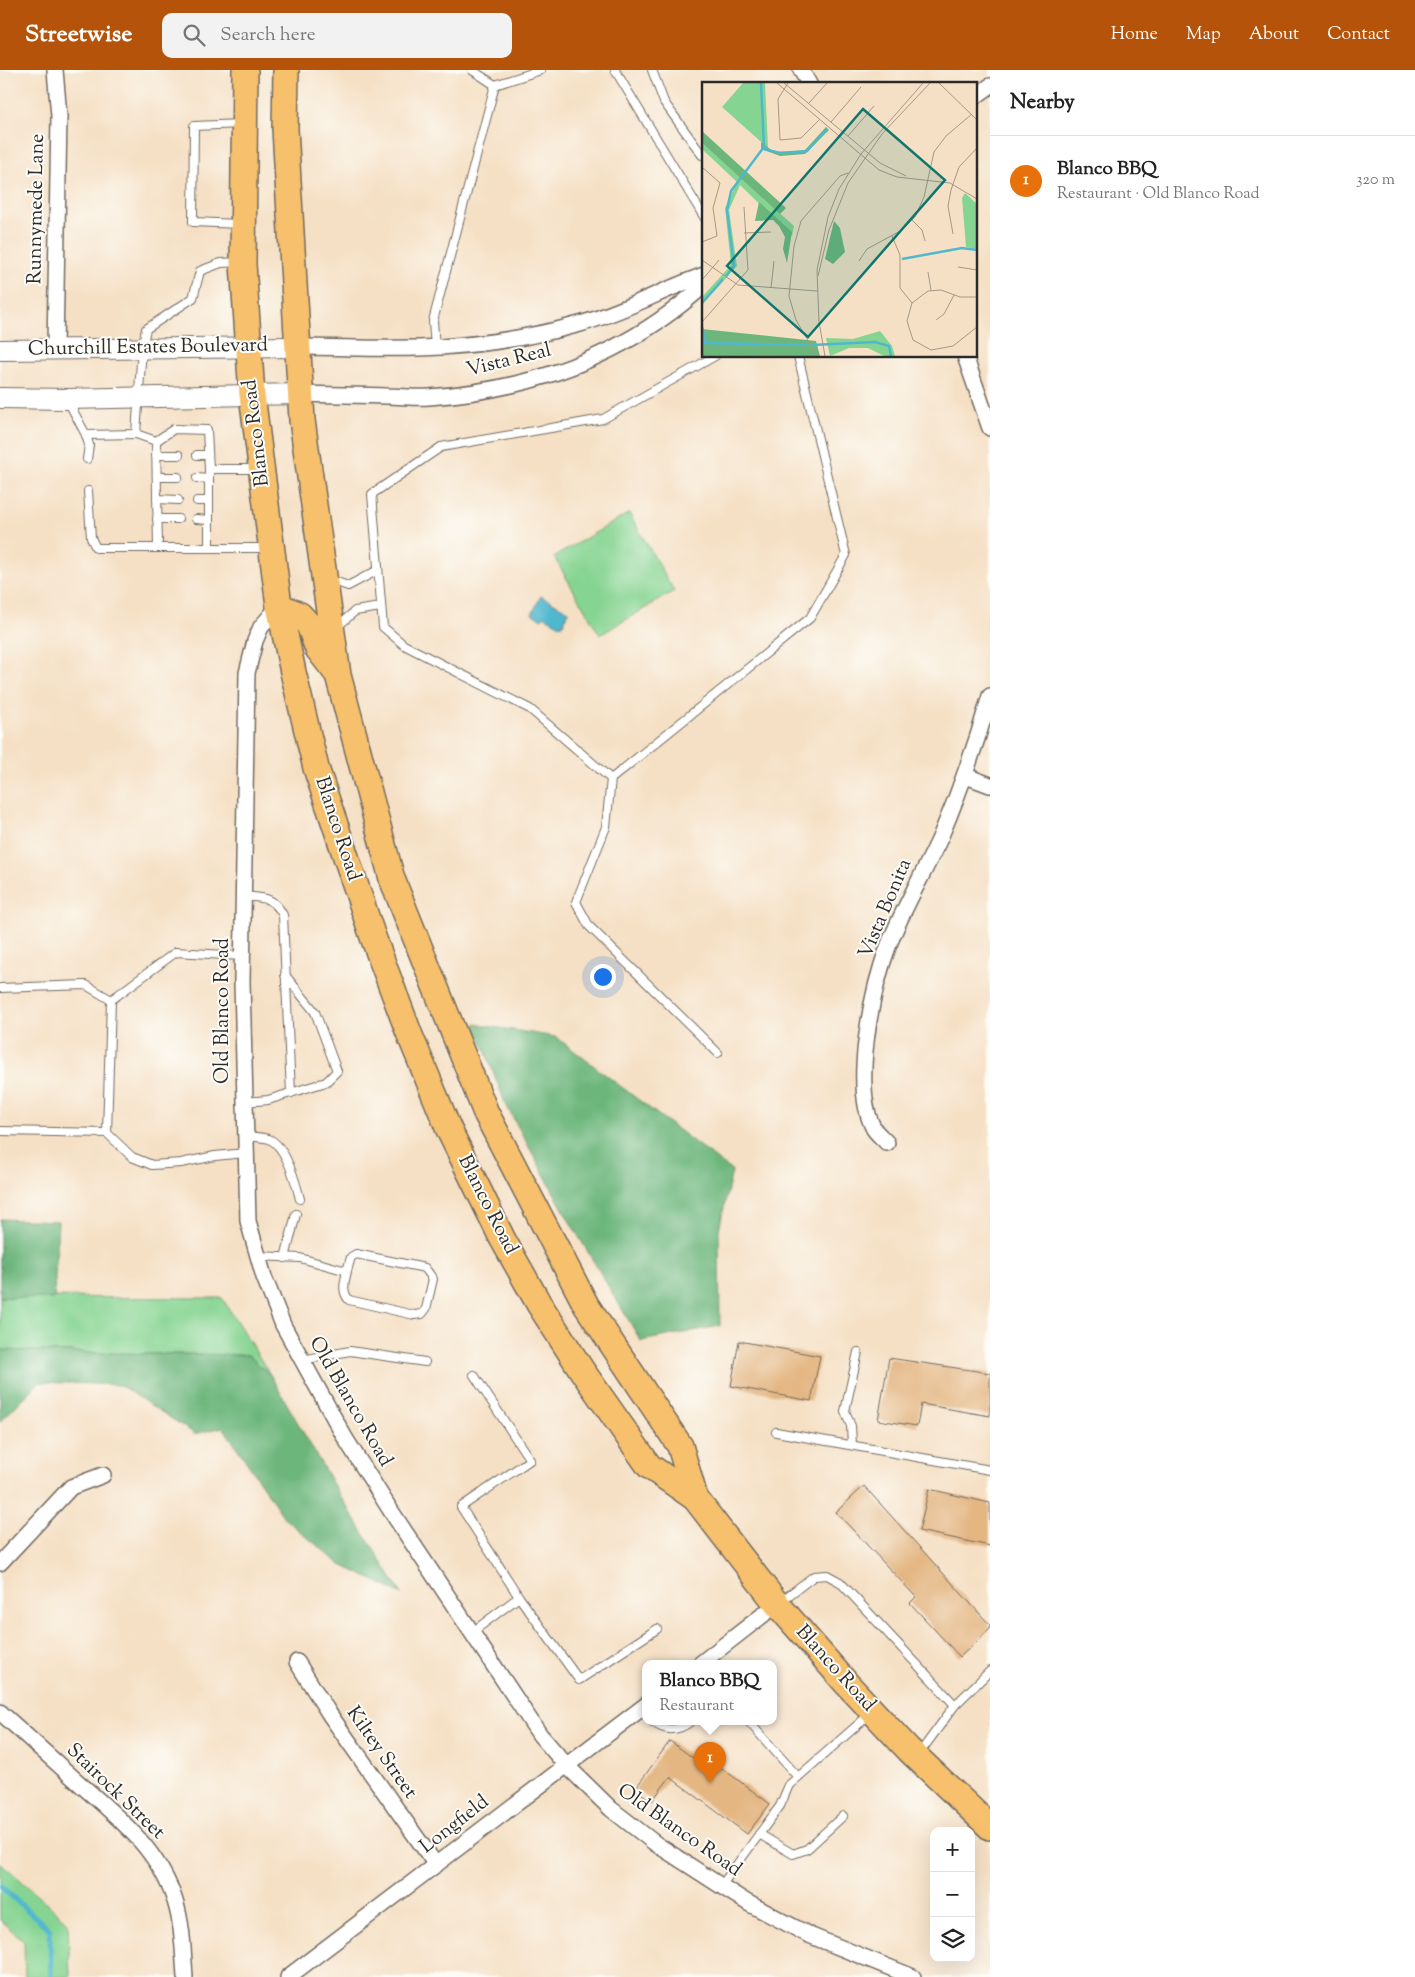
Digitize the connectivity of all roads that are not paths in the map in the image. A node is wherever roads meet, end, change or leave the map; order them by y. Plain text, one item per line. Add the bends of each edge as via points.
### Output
1 (55, 70) edge
2 (245, 70) edge
3 (286, 70) edge
4 (472, 70) edge
5 (541, 70) edge
6 (615, 70) edge
7 (652, 70) edge
8 (801, 70) edge
9 (808, 82) edge
10 (495, 85) junction
11 (990, 86) edge
12 (978, 95) edge
13 (284, 129) junction
14 (244, 130) junction
15 (702, 155) edge
16 (702, 214) edge
17 (242, 224) junction
18 (242, 262) junction
19 (702, 275) edge
20 (702, 287) edge
21 (248, 347) junction
22 (297, 347) junction
23 (435, 347) junction
24 (142, 348) junction
25 (55, 349) junction
26 (0, 350) edge
27 (711, 358) edge
28 (798, 358) edge
29 (966, 358) edge
30 (300, 394) junction
31 (252, 395) junction
32 (139, 397) junction
33 (0, 398) edge
34 (67, 399) junction
35 (990, 428) edge
36 (136, 434) junction
37 (86, 435) junction
38 (156, 441) junction
39 (179, 454) dead end
40 (156, 455) junction
41 (197, 455) dead end
42 (208, 455) junction
43 (87, 459) dead end
44 (209, 469) junction
45 (261, 469) junction
46 (157, 477) junction
47 (178, 477) dead end
48 (197, 478) dead end
49 (209, 479) junction
50 (88, 492) dead end
51 (157, 499) junction
52 (178, 500) dead end
53 (198, 501) dead end
54 (209, 501) junction
55 (157, 518) junction
56 (178, 519) dead end
57 (196, 519) dead end
58 (209, 520) junction
59 (158, 546) junction
60 (209, 548) junction
61 (272, 548) junction
62 (378, 570) junction
63 (324, 578) junction
64 (279, 606) junction
65 (381, 607) junction
66 (332, 631) junction
67 (338, 675) junction
68 (990, 696) edge
69 (966, 776) junction
70 (611, 778) junction
71 (990, 784) edge
72 (243, 896) junction
73 (242, 956) junction
74 (285, 975) junction
75 (0, 988) edge
76 (111, 1000) junction
77 (718, 1053) dead end
78 (291, 1093) junction
79 (244, 1102) junction
80 (0, 1131) edge
81 (107, 1133) junction
82 (245, 1136) junction
83 (887, 1143) dead end
84 (245, 1153) junction
85 (300, 1199) dead end
86 (296, 1214) dead end
87 (258, 1256) junction
88 (285, 1258) junction
89 (347, 1271) junction
90 (858, 1352) dead end
91 (302, 1360) junction
92 (425, 1362) dead end
93 (474, 1375) dead end
94 (776, 1432) dead end
95 (852, 1445) junction
96 (990, 1470) edge
97 (103, 1475) dead end
98 (695, 1498) junction
99 (0, 1563) edge
100 (519, 1597) junction
101 (777, 1604) junction
102 (657, 1629) dead end
103 (471, 1633) junction
104 (705, 1660) edge
105 (297, 1662) dead end
106 (988, 1676) edge
107 (954, 1705) junction
108 (642, 1711) edge
109 (0, 1712) edge
110 (873, 1712) junction
111 (657, 1725) edge
112 (686, 1725) edge
113 (752, 1725) edge
114 (917, 1757) junction
115 (566, 1765) junction
116 (798, 1777) junction
117 (844, 1816) dead end
118 (990, 1827) edge
119 (759, 1834) junction
120 (436, 1865) junction
121 (721, 1886) junction
122 (185, 1977) edge
123 (288, 1977) edge
124 (913, 1977) edge

1 - 25 street, Runnymede Lane via 59,116
2 - 14 main road, Blanco Road
3 - 13 main road, Blanco Road
4 - 10 lane
5 - 10 lane
6 - 16 lane
7 - 15 lane via 664,102
8 - 9 street
10 - 23 lane via 434,321
11 - 12 street
13 - 14 main road
13 - 22 main road, Blanco Road
14 - 17 main road, Blanco Road
14 - 17 lane via 194,126 193,222
17 - 18 main road, Blanco Road
18 - 21 main road, Blanco Road
18 - 24 lane via 221,263 200,271 193,298 146,329
19 - 23 street, Vista Real via 581,324 494,342
20 - 30 street, Vista Real via 679,308 642,333 589,360 532,381 427,397
21 - 22 street, Churchill Estates Boulevard
21 - 24 street, Churchill Estates Boulevard
21 - 31 main road, Blanco Road
22 - 23 street, Vista Real
22 - 30 main road, Blanco Road
24 - 25 street, Churchill Estates Boulevard
24 - 32 lane
25 - 26 street, Churchill Estates Boulevard
27 - 62 lane via 602,419 441,447 372,494
28 - 70 lane via 846,555 810,618
29 - 35 street
30 - 31 street
30 - 63 main road, Blanco Road
31 - 32 street
31 - 45 main road, Blanco Road
32 - 34 street
32 - 36 lane
33 - 34 street
34 - 37 lane
36 - 37 lane
36 - 38 lane
37 - 43 lane via 89,445
38 - 40 lane
38 - 42 lane via 174,428 207,430
39 - 40 lane
40 - 46 lane
41 - 42 lane
42 - 44 lane
44 - 45 lane
44 - 49 lane
45 - 61 main road, Blanco Road
46 - 47 lane
46 - 51 lane
48 - 49 lane
49 - 54 lane
50 - 59 lane via 91,538 96,548
51 - 52 lane
51 - 55 lane
53 - 54 lane
54 - 58 lane
55 - 56 lane
55 - 59 lane
57 - 58 lane
58 - 60 lane
59 - 60 lane
60 - 61 lane
61 - 64 main road, Blanco Road
62 - 63 lane via 348,586
62 - 65 lane
63 - 66 main road, Blanco Road
64 - 67 main road via 300,615 309,625 318,649
64 - 72 street, Old Blanco Road via 254,641 247,673
64 - 98 main road, Blanco Road via 320,777 350,870 402,1016 449,1130 502,1238 583,1372 649,1466
65 - 66 lane via 355,611
65 - 70 lane via 383,627 404,645 530,709
66 - 67 main road, Blanco Road
67 - 98 main road, Blanco Road via 392,879 486,1113 586,1305 680,1446
68 - 69 street, Vista Bonita
69 - 71 street
69 - 83 street, Vista Bonita via 939,840 904,909 876,984 864,1058 865,1101 874,1128
70 - 77 lane via 606,827 576,902 589,926
72 - 73 street, Old Blanco Road
72 - 74 lane via 270,899 278,905 283,915
73 - 76 lane via 176,952
73 - 79 street, Old Blanco Road
74 - 78 lane
74 - 78 lane via 315,1012 337,1071 326,1082
75 - 76 lane via 86,985
76 - 81 lane
78 - 79 lane via 268,1100
79 - 82 street, Old Blanco Road
80 - 81 lane
81 - 84 lane via 132,1157 152,1165
82 - 84 street, Old Blanco Road
82 - 85 lane via 273,1141 284,1154
84 - 87 street, Old Blanco Road via 248,1221
86 - 88 lane
87 - 88 lane
87 - 91 street, Old Blanco Road via 283,1325
88 - 89 lane via 300,1258
89 - 89 lane via 351,1257 356,1254 425,1268 433,1279 426,1309 422,1314 414,1315 349,1300 344,1289
90 - 95 lane via 845,1411 851,1426
91 - 92 lane via 350,1351
91 - 103 street, Old Blanco Road via 355,1454
93 - 100 lane via 530,1460 461,1507
94 - 95 lane
95 - 96 lane
97 - 99 street via 71,1487
98 - 101 main road, Blanco Road
100 - 102 lane via 579,1680
100 - 103 lane
101 - 104 street
101 - 107 lane via 814,1576 827,1575 840,1582
101 - 110 main road, Blanco Road
103 - 115 street, Old Blanco Road via 540,1735
105 - 120 street, Kiltey Street via 330,1715
106 - 107 lane
107 - 114 lane
108 - 115 street, Longfield
109 - 122 street, Stairock Street via 125,1824 150,1851 168,1883 178,1910
110 - 114 main road, Blanco Road
110 - 116 lane
111 - 112 lane via 666,1730
113 - 116 lane
114 - 118 main road, Blanco Road
115 - 120 street, Longfield
115 - 121 street, Old Blanco Road via 611,1810
116 - 119 lane via 789,1785 780,1806
117 - 119 lane via 807,1849 792,1854
119 - 121 lane
120 - 123 street, Longfield
121 - 124 street, Old Blanco Road via 808,1935

